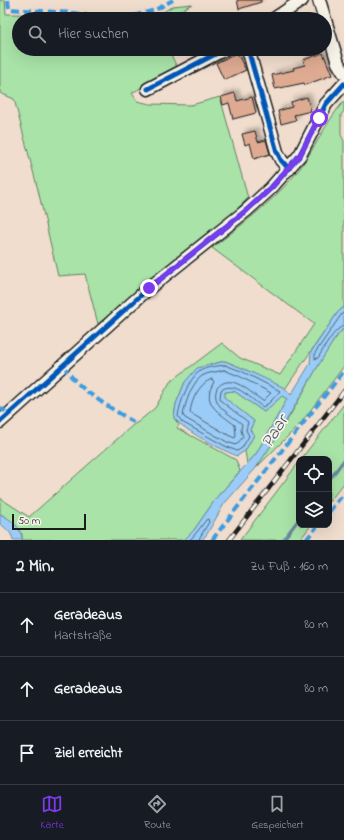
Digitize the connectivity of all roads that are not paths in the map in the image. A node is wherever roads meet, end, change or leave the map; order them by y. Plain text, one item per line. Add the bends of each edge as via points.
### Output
1 (302, 0) edge
2 (319, 0) edge
3 (284, 12) edge
4 (323, 12) edge
5 (332, 43) edge
6 (212, 56) edge
7 (250, 56) edge
8 (344, 74) edge
9 (344, 84) edge
10 (148, 89) dead end
11 (288, 169) junction
12 (0, 422) edge

1 - 3 street
2 - 4 street
5 - 8 street
6 - 10 street
7 - 11 street via 277,152
9 - 11 street via 326,104 300,155
11 - 12 street via 247,210 149,288

